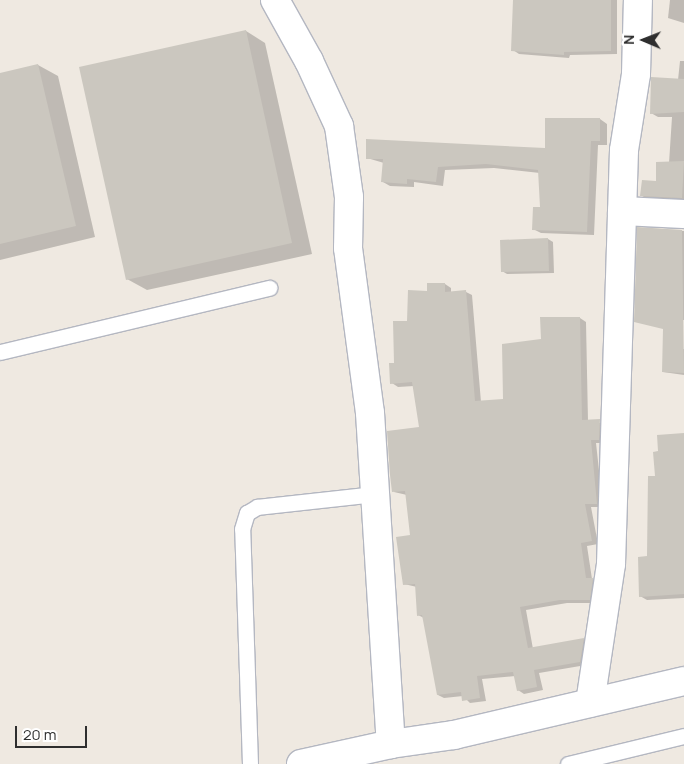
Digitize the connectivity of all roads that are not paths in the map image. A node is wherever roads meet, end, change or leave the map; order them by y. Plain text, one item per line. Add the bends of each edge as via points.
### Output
1 (275, 0) edge
2 (638, 0) edge
3 (622, 211) junction
4 (684, 214) edge
5 (269, 288) dead end
6 (0, 352) edge
7 (374, 494) junction
8 (684, 681) edge
9 (590, 703) junction
10 (684, 736) edge
11 (391, 744) junction
12 (250, 764) edge
13 (301, 764) edge
14 (568, 764) edge

1 - 7 street via 309,61 339,126 349,197 348,248 370,413
2 - 3 street via 637,65 624,150
3 - 4 street
3 - 9 street via 611,564
5 - 6 lane
7 - 11 street
7 - 12 lane via 257,507 248,513 242,529
8 - 9 street
9 - 11 street via 454,735
10 - 14 lane
11 - 13 street

